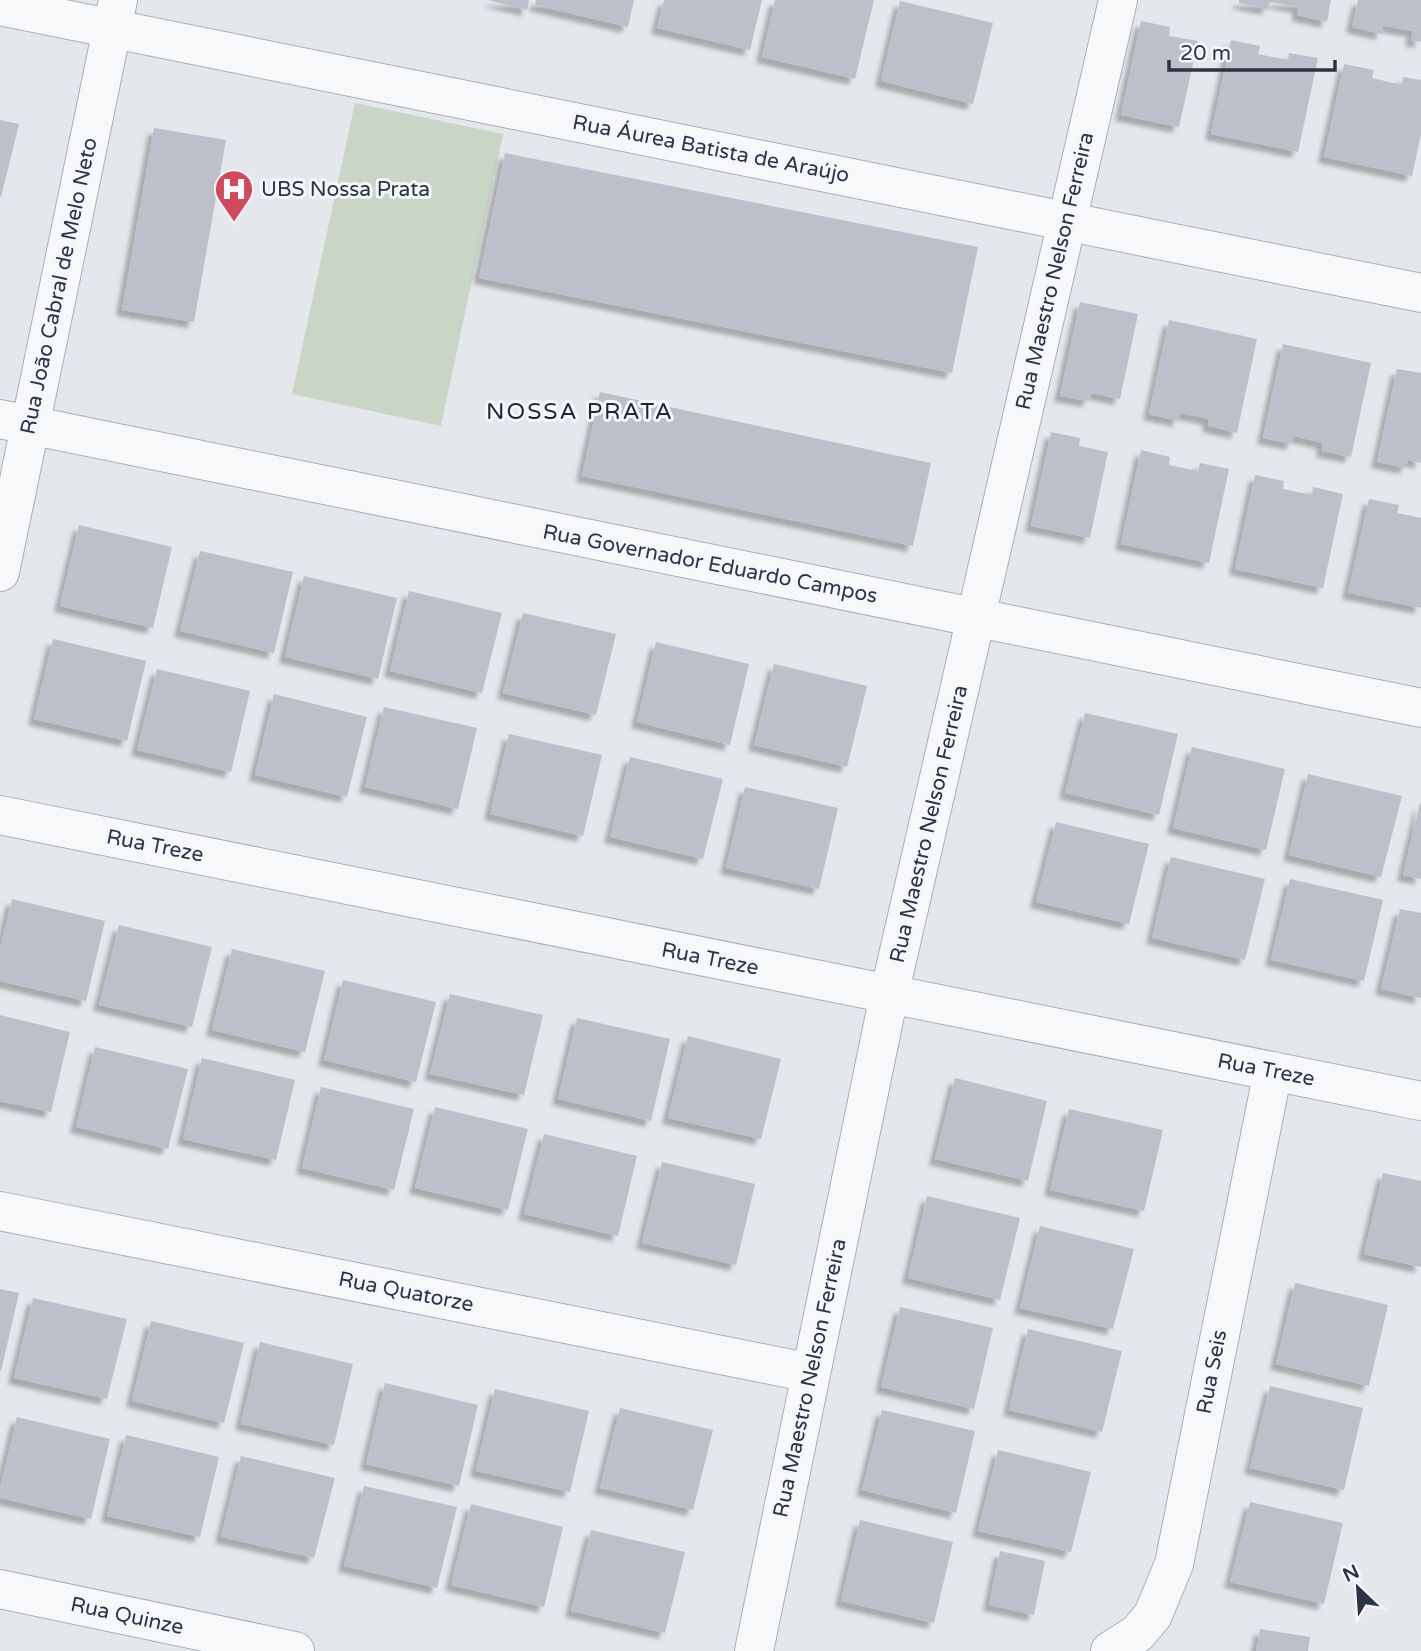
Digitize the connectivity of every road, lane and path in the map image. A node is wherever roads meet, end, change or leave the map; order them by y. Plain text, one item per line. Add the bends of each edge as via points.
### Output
1 (1118, 0) edge
2 (0, 6) edge
3 (115, 14) edge
4 (1067, 222) junction
5 (1421, 293) edge
6 (15, 423) edge
7 (0, 572) edge
8 (976, 618) junction
9 (1421, 708) edge
10 (0, 815) edge
11 (889, 995) junction
12 (1273, 1071) junction
13 (1421, 1101) edge
14 (0, 1211) edge
15 (811, 1373) junction
16 (0, 1589) edge
17 (295, 1651) edge
18 (754, 1651) edge
19 (1110, 1651) edge

1 - 4 street, Rua Maestro Nelson Ferreira
2 - 3 street, Rua Áurea Batista de Araújo
3 - 4 street, Rua Áurea Batista de Araújo
3 - 6 street, Rua João Cabral de Melo Neto
4 - 5 street, Rua Áurea Batista de Araújo
4 - 8 street, Rua Maestro Nelson Ferreira
6 - 7 street, Rua João Cabral de Melo Neto
6 - 8 street, Rua Governador Eduardo Campos
8 - 9 street, Rua Governador Eduardo Campos
8 - 11 street, Rua Maestro Nelson Ferreira
10 - 11 street, Rua Treze
11 - 12 street, Rua Treze
11 - 15 street, Rua Maestro Nelson Ferreira
12 - 13 street, Rua Treze
12 - 19 street, Rua Seis via 1174,1563 1153,1615 1138,1633
14 - 15 street, Rua Quatorze
15 - 18 street, Rua Maestro Nelson Ferreira
16 - 17 street, Rua Quinze

